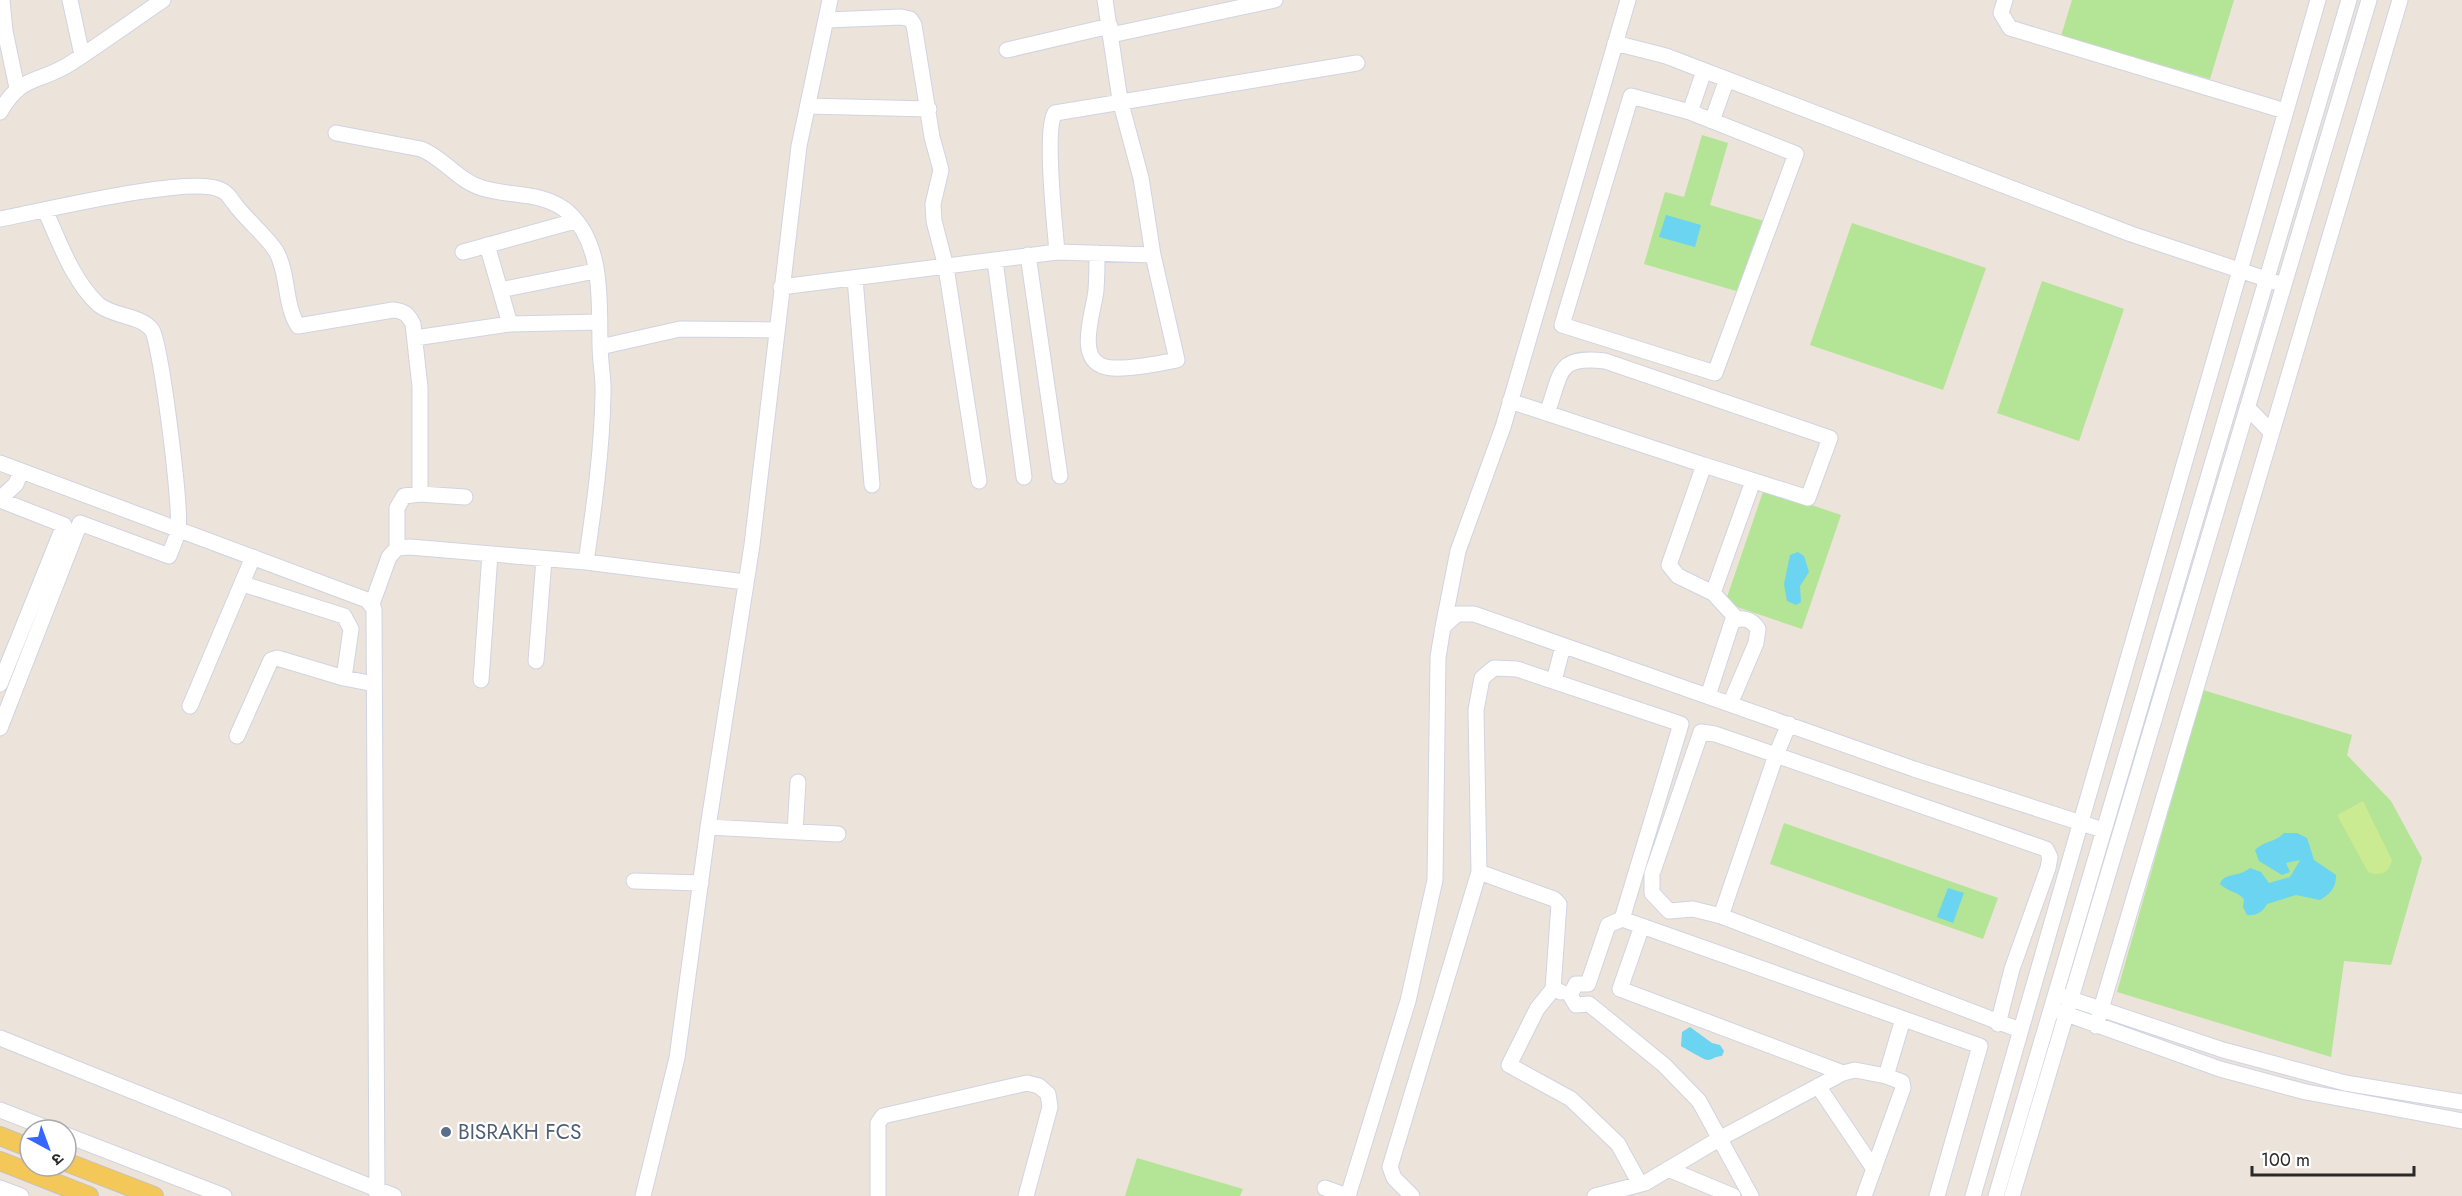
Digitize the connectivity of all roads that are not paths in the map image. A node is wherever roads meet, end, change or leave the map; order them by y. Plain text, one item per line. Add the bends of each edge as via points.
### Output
1 (2, 0) edge
2 (70, 0) edge
3 (163, 0) edge
4 (830, 0) edge
5 (1105, 0) edge
6 (1275, 0) edge
7 (1628, 0) edge
8 (2005, 0) edge
9 (2318, 0) edge
10 (2349, 0) edge
11 (2369, 0) edge
12 (2400, 0) edge
13 (826, 20) junction
14 (1111, 30) junction
15 (1616, 43) junction
16 (1007, 50) dead end
17 (82, 55) junction
18 (1357, 63) dead end
19 (1704, 71) junction
20 (1727, 79) junction
21 (17, 88) junction
22 (1120, 100) junction
23 (808, 106) junction
24 (929, 109) junction
25 (2286, 111) junction
26 (0, 112) edge
27 (1689, 112) junction
28 (1712, 121) junction
29 (336, 133) dead end
30 (45, 210) junction
31 (0, 219) edge
32 (575, 221) junction
33 (487, 245) junction
34 (463, 252) dead end
35 (1057, 252) junction
36 (1097, 253) junction
37 (1028, 255) junction
38 (1153, 255) junction
39 (995, 261) junction
40 (946, 267) junction
41 (2238, 270) junction
42 (595, 271) junction
43 (855, 278) junction
44 (2266, 279) junction
45 (2284, 285) junction
46 (781, 287) junction
47 (500, 290) junction
48 (599, 322) junction
49 (510, 324) junction
50 (777, 330) junction
51 (415, 338) junction
52 (600, 347) junction
53 (1510, 401) junction
54 (2248, 408) junction
55 (1547, 413) junction
56 (2266, 427) junction
57 (1704, 465) junction
58 (1, 466) edge
59 (21, 471) junction
60 (1060, 476) dead end
61 (1024, 477) dead end
62 (979, 481) dead end
63 (1753, 481) junction
64 (872, 485) dead end
65 (420, 494) junction
66 (465, 497) dead end
67 (0, 500) edge
68 (179, 529) junction
69 (397, 548) junction
70 (490, 554) junction
71 (253, 557) junction
72 (544, 559) junction
73 (586, 562) junction
74 (745, 582) junction
75 (243, 584) junction
76 (1713, 593) junction
77 (372, 604) junction
78 (1737, 619) junction
79 (1443, 627) junction
80 (1563, 646) junction
81 (536, 661) dead end
82 (344, 678) junction
83 (481, 680) dead end
84 (1554, 681) junction
85 (0, 684) edge
86 (374, 684) junction
87 (1708, 696) junction
88 (1730, 704) junction
89 (190, 706) dead end
90 (1789, 724) junction
91 (0, 728) edge
92 (237, 736) dead end
93 (1776, 755) junction
94 (798, 782) dead end
95 (2080, 823) junction
96 (708, 827) junction
97 (2103, 830) junction
98 (795, 831) junction
99 (838, 834) dead end
100 (1479, 872) junction
101 (633, 881) dead end
102 (701, 883) junction
103 (1721, 915) junction
104 (1622, 919) junction
105 (1641, 926) junction
106 (2020, 946) junction
107 (2042, 953) junction
108 (1588, 984) junction
109 (1553, 989) junction
110 (1570, 995) junction
111 (1588, 1004) junction
112 (2061, 1004) junction
113 (2100, 1009) junction
114 (1903, 1019) junction
115 (1998, 1023) junction
116 (2096, 1026) junction
117 (2020, 1030) junction
118 (0, 1038) edge
119 (1843, 1073) junction
120 (1886, 1076) junction
121 (1818, 1086) junction
122 (2462, 1102) edge
123 (0, 1110) edge
124 (21, 1118) edge
125 (2462, 1121) edge
126 (0, 1136) edge
127 (1719, 1139) junction
128 (78, 1140) edge
129 (18, 1143) edge
130 (0, 1161) edge
131 (78, 1167) edge
132 (1668, 1169) junction
133 (1874, 1169) junction
134 (1641, 1184) junction
135 (0, 1188) edge
136 (1325, 1188) dead end
137 (378, 1193) edge
138 (21, 1196) edge
139 (89, 1196) edge
140 (154, 1196) edge
141 (224, 1196) edge
142 (394, 1196) edge
143 (643, 1196) edge
144 (878, 1196) edge
145 (1026, 1196) edge
146 (1348, 1196) edge
147 (1412, 1196) edge
148 (1595, 1196) edge
149 (1733, 1196) edge
150 (1751, 1196) edge
151 (1864, 1196) edge
152 (1937, 1196) edge
153 (1973, 1196) edge
154 (1996, 1196) edge
155 (2012, 1196) edge

1 - 21 street
2 - 17 street
3 - 17 street
4 - 13 street
5 - 14 street
6 - 14 street
7 - 15 street
8 - 25 street via 2001,13 2010,28
9 - 25 street
10 - 44 street
11 - 45 street
12 - 56 street
13 - 23 street
13 - 24 street via 910,20 917,37
14 - 16 street
14 - 22 street
15 - 19 street
15 - 53 street
17 - 21 street
18 - 22 street
19 - 20 street
19 - 27 street
20 - 28 street
20 - 41 street via 2131,234
21 - 26 street
22 - 35 street via 1058,111 1052,117
22 - 38 street via 1141,178
23 - 24 street
23 - 46 street
24 - 40 street via 941,170 933,204 934,221
25 - 41 street
27 - 28 street
27 - 28 street via 1631,96 1562,325 1715,373 1796,154
29 - 32 street via 421,149 474,184 548,200
30 - 31 street
30 - 51 street via 163,188 219,188 274,248 298,326 402,310 413,324
30 - 68 street via 68,261 90,295 100,306 143,323 155,335 171,434
32 - 33 street
32 - 42 street via 588,239
33 - 34 street
33 - 47 street
35 - 36 street
35 - 37 street
36 - 38 street
36 - 38 street via 1096,290 1087,343 1098,363 1111,368 1178,358
37 - 39 street
37 - 60 street
39 - 40 street
39 - 61 street
40 - 43 street
40 - 62 street
41 - 44 street
41 - 95 street
42 - 47 street
42 - 48 street
43 - 46 street
43 - 64 street
44 - 45 street
44 - 97 street
45 - 54 street
46 - 50 street
47 - 49 street
48 - 49 street
48 - 52 street
49 - 51 street
50 - 52 street via 680,329
50 - 74 street
51 - 65 street via 420,387
52 - 73 street via 603,393
53 - 55 street
53 - 79 street via 1458,551
54 - 56 street
54 - 112 street
55 - 57 street
55 - 63 street via 1565,366 1584,358 1605,361 1830,438 1808,498
56 - 113 street
57 - 63 street
57 - 76 street via 1669,565 1677,576
58 - 59 street
59 - 67 street via 16,484
59 - 68 street
63 - 76 street
65 - 66 street
65 - 69 street via 399,501
67 - 85 street via 64,525
68 - 71 street
68 - 91 street via 169,556 80,524
69 - 70 street
69 - 77 street
70 - 72 street
70 - 83 street
71 - 75 street
71 - 77 street
72 - 73 street
72 - 81 street
73 - 74 street
74 - 96 street
75 - 82 street via 344,616 351,629
75 - 89 street
76 - 78 street
77 - 86 street
78 - 87 street via 1728,629
78 - 88 street via 1755,624 1758,634
79 - 80 street via 1457,614 1474,614
79 - 146 street via 1438,657 1435,880 1408,1001
80 - 84 street
80 - 87 street
82 - 86 street
82 - 92 street via 277,658 271,660
84 - 100 street via 1518,669 1494,668 1482,678 1476,710
84 - 104 street via 1681,724
86 - 137 street
87 - 88 street
88 - 90 street
90 - 93 street
90 - 95 street
93 - 103 street
93 - 103 street via 1701,732 1652,874 1652,893 1669,911 1693,909
93 - 106 street via 2046,849 2050,857 2048,868
94 - 98 street
95 - 97 street
95 - 107 street
96 - 98 street
96 - 102 street
97 - 112 street
98 - 99 street
100 - 109 street via 1559,904
100 - 147 street via 1390,1167 1394,1178
101 - 102 street
102 - 143 street via 677,1058
103 - 115 street
104 - 105 street
104 - 108 street via 1608,925
105 - 114 street
105 - 119 street via 1620,989
106 - 107 street
106 - 115 street
107 - 117 street
108 - 110 street via 1576,984
108 - 111 street via 1594,994
109 - 110 street
109 - 134 street via 1537,1009 1509,1065 1571,1099 1618,1144
110 - 111 street via 1576,1005
111 - 127 street via 1664,1065 1699,1101
112 - 113 street
112 - 116 street
112 - 154 street
112 - 155 street
113 - 116 street
113 - 122 street via 2223,1050 2345,1083
114 - 120 street
114 - 152 street via 1980,1046
115 - 117 street
116 - 125 street via 2220,1069 2284,1086
117 - 153 street
118 - 137 street
119 - 120 street
119 - 121 street
120 - 133 street via 1902,1082 1903,1088
121 - 127 street
121 - 133 street
123 - 124 street
126 - 129 main road
127 - 132 street
127 - 150 street
128 - 141 street
130 - 139 main road
131 - 140 main road
132 - 134 street
132 - 149 street
133 - 151 street
134 - 148 street
135 - 138 street
136 - 146 street
137 - 142 street
144 - 145 street via 878,1123 884,1116 1027,1083 1048,1094 1050,1107

